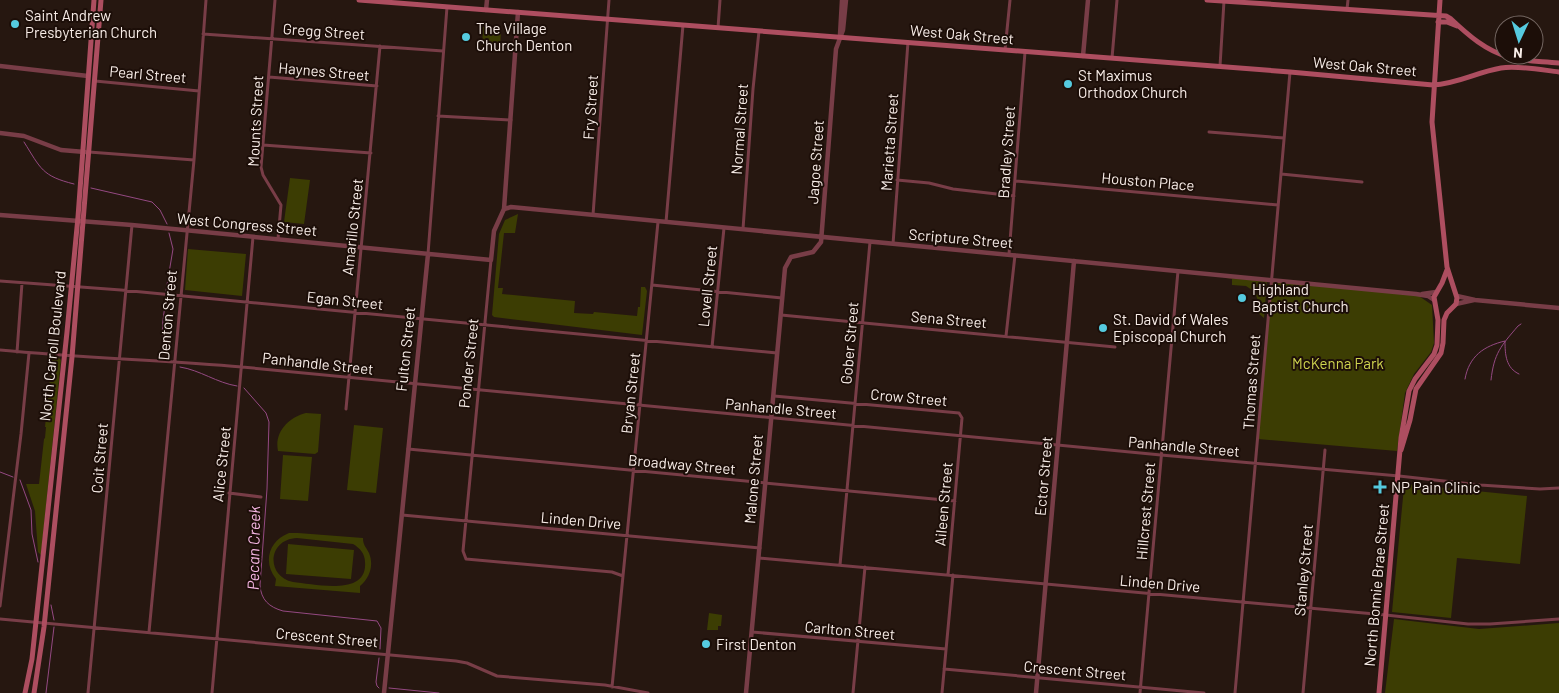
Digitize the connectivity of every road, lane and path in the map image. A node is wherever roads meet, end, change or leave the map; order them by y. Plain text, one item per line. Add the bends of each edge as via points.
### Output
1 (94, 0) edge
2 (101, 0) edge
3 (206, 0) edge
4 (275, 0) edge
5 (359, 0) edge
6 (487, 0) edge
7 (609, 0) edge
8 (720, 0) edge
9 (844, 0) edge
10 (1010, 0) edge
11 (1088, 0) edge
12 (1118, 0) edge
13 (1207, 0) edge
14 (1348, 0) edge
15 (1440, 0) edge
16 (1224, 1) junction
17 (1248, 1) edge
18 (447, 7) junction
19 (1347, 9) junction
20 (486, 10) junction
21 (518, 12) junction
22 (1438, 15) junction
23 (607, 19) junction
24 (1438, 22) junction
25 (683, 25) junction
26 (1460, 27) junction
27 (718, 28) junction
28 (759, 30) junction
29 (203, 34) junction
30 (840, 36) junction
31 (272, 38) junction
32 (908, 42) junction
33 (380, 46) junction
34 (1005, 50) junction
35 (443, 51) junction
36 (1025, 51) junction
37 (1494, 51) edge
38 (1083, 56) junction
39 (1112, 58) junction
40 (1544, 61) edge
41 (1559, 63) edge
42 (0, 66) edge
43 (1220, 66) junction
44 (1506, 67) joint
45 (1290, 72) junction
46 (1559, 72) edge
47 (88, 76) junction
48 (269, 77) junction
49 (95, 81) junction
50 (1433, 85) junction
51 (377, 86) junction
52 (199, 91) junction
53 (94, 96) junction
54 (438, 116) junction
55 (510, 120) junction
56 (1209, 132) dead end
57 (0, 133) edge
58 (1284, 138) junction
59 (263, 145) junction
60 (82, 152) junction
61 (89, 152) junction
62 (371, 153) junction
63 (194, 160) junction
64 (1281, 174) junction
65 (898, 180) junction
66 (1015, 181) junction
67 (1362, 182) dead end
68 (1014, 196) junction
69 (1278, 205) junction
70 (504, 209) junction
71 (0, 215) edge
72 (593, 215) junction
73 (77, 221) junction
74 (84, 222) junction
75 (658, 222) junction
76 (666, 223) junction
77 (132, 225) junction
78 (724, 228) junction
79 (186, 230) junction
80 (743, 230) junction
81 (253, 237) junction
82 (822, 238) junction
83 (278, 239) junction
84 (870, 242) junction
85 (893, 244) junction
86 (362, 247) junction
87 (428, 254) junction
88 (1012, 255) junction
89 (491, 260) junction
90 (1074, 261) junction
91 (1447, 267) junction
92 (1178, 271) junction
93 (1271, 280) junction
94 (0, 281) edge
95 (22, 283) junction
96 (652, 285) junction
97 (71, 287) junction
98 (79, 288) junction
99 (1438, 290) junction
100 (126, 291) junction
101 (717, 292) junction
102 (1456, 293) junction
103 (1416, 294) junction
104 (180, 296) junction
105 (782, 298) junction
106 (1475, 300) junction
107 (248, 302) junction
108 (1435, 303) junction
109 (1454, 306) junction
110 (1559, 308) edge
111 (355, 312) junction
112 (781, 316) junction
113 (421, 319) junction
114 (862, 322) junction
115 (485, 324) junction
116 (1006, 336) junction
117 (646, 340) junction
118 (1067, 342) junction
119 (712, 346) junction
120 (1115, 347) dead end
121 (0, 350) edge
122 (16, 352) junction
123 (778, 352) junction
124 (29, 353) junction
125 (65, 357) junction
126 (72, 357) junction
127 (120, 358) junction
128 (174, 361) junction
129 (242, 367) junction
130 (348, 378) junction
131 (414, 384) junction
132 (478, 390) junction
133 (774, 396) junction
134 (855, 403) junction
135 (640, 406) junction
136 (346, 409) dead end
137 (772, 418) junction
138 (853, 426) junction
139 (960, 436) junction
140 (1058, 446) junction
141 (408, 449) junction
142 (1325, 450) dead end
143 (1401, 450) junction
144 (472, 455) junction
145 (1161, 456) junction
146 (1256, 464) junction
147 (1324, 470) junction
148 (634, 471) junction
149 (1399, 476) junction
150 (766, 483) junction
151 (1559, 488) edge
152 (847, 491) junction
153 (229, 494) junction
154 (261, 497) dead end
155 (955, 502) junction
156 (401, 514) junction
157 (466, 520) junction
158 (627, 536) junction
159 (760, 548) junction
160 (759, 558) junction
161 (840, 565) junction
162 (865, 567) junction
163 (950, 575) junction
164 (623, 576) junction
165 (1046, 584) junction
166 (1149, 594) junction
167 (1244, 602) junction
168 (0, 606) edge
169 (1311, 608) junction
170 (1386, 615) junction
171 (0, 619) edge
172 (1559, 619) edge
173 (35, 622) junction
174 (44, 623) junction
175 (94, 627) junction
176 (149, 632) junction
177 (752, 632) junction
178 (216, 638) junction
179 (858, 642) junction
180 (946, 649) junction
181 (388, 654) junction
182 (944, 669) junction
183 (1037, 678) junction
184 (612, 687) junction
185 (1140, 687) junction
186 (25, 693) edge
187 (34, 693) edge
188 (88, 693) edge
189 (212, 693) edge
190 (384, 693) edge
191 (648, 693) edge
192 (746, 693) edge
193 (853, 693) edge
194 (942, 693) edge
195 (1036, 693) edge
196 (1140, 693) edge
197 (1204, 693) edge
198 (1235, 693) edge
199 (1304, 693) edge
200 (1378, 693) edge

1 - 47 main road, North Carroll Boulevard
2 - 49 main road, North Carroll Boulevard
3 - 29 street, Denton Street
4 - 31 street, Mounts Street
5 - 18 main road, West Oak Street
6 - 20 street
7 - 23 street, Fry Street
8 - 27 street
9 - 30 street, Jagoe Street
10 - 34 street
11 - 38 street
12 - 39 street
13 - 16 main road
14 - 19 street
15 - 22 main road
16 - 17 main road
16 - 43 street
17 - 19 main road
18 - 20 main road, West Oak Street
18 - 35 street, Fulton Street
19 - 22 main road
20 - 21 main road, West Oak Street
21 - 23 main road, West Oak Street
21 - 55 street, Ponder Street
22 - 24 main road
22 - 26 main road via 1452,19
23 - 25 main road, West Oak Street
23 - 72 street, Fry Street
24 - 26 main road
24 - 50 main road
25 - 27 main road, West Oak Street
25 - 76 street
26 - 37 main road
27 - 28 main road, West Oak Street
28 - 30 main road, West Oak Street
28 - 80 street, Normal Street
29 - 31 street, Gregg Street
29 - 52 street, Denton Street
30 - 32 main road, West Oak Street
30 - 82 street, Jagoe Street via 836,49
31 - 33 street, Gregg Street
31 - 48 street, Mounts Street
32 - 34 main road, West Oak Street
32 - 65 street, Marietta Street
33 - 35 street, Gregg Street
33 - 51 street, Amarillo Street
34 - 36 main road, West Oak Street
35 - 54 street, Fulton Street
36 - 38 main road, West Oak Street
36 - 66 street, Bradley Street
38 - 39 main road, West Oak Street
39 - 43 main road, West Oak Street
40 - 41 main road
42 - 47 street
43 - 45 main road, West Oak Street
44 - 46 main road, West Oak Street
44 - 50 main road, West Oak Street via 1457,82
45 - 50 main road, West Oak Street
45 - 58 street, Thomas Street
47 - 53 main road
47 - 60 main road, North Carroll Boulevard
48 - 51 street, Haynes Street
48 - 59 street, Mounts Street
49 - 52 street, Pearl Street
49 - 53 main road, North Carroll Boulevard
50 - 91 main road via 1432,122
51 - 62 street, Amarillo Street
52 - 63 street, Denton Street
53 - 61 main road, North Carroll Boulevard
54 - 55 street
54 - 87 street, Fulton Street
55 - 70 street, Ponder Street
56 - 58 street
57 - 60 street via 24,136 61,150
58 - 64 street, Thomas Street
59 - 62 street
59 - 83 street, Mounts Street via 263,175 281,205
60 - 61 street
60 - 73 main road, North Carroll Boulevard
61 - 63 street
61 - 74 main road, North Carroll Boulevard
62 - 86 street, Amarillo Street
63 - 79 street, Denton Street
64 - 67 street
64 - 69 street, Thomas Street
65 - 68 street
65 - 85 street, Marietta Street
66 - 68 street, Bradley Street
66 - 69 street, Houston Place
68 - 88 street, Bradley Street
69 - 93 street, Thomas Street
70 - 72 street, Scripture Street
70 - 89 street, Ponder Street via 494,231
71 - 73 street, West Congress Street
72 - 75 street, Scripture Street
73 - 74 street, West Congress Street
73 - 97 main road, North Carroll Boulevard
74 - 77 street, West Congress Street
74 - 98 main road, North Carroll Boulevard
75 - 76 street, Scripture Street
75 - 96 street, Bryan Street
76 - 78 street, Scripture Street
77 - 79 street, West Congress Street
77 - 100 street, Coit Street
78 - 80 street, Scripture Street
78 - 101 street, Lovell Street
79 - 81 street, West Congress Street
79 - 104 street, Denton Street
80 - 82 street, Scripture Street
81 - 83 street, West Congress Street
81 - 107 street, Alice Street
82 - 84 street, Scripture Street
82 - 105 street, Malone Street via 816,250 788,260
83 - 86 street, West Congress Street
84 - 85 street, Scripture Street
84 - 114 street, Gober Street
85 - 88 street, Scripture Street
86 - 87 street, West Congress Street
86 - 111 street, Amarillo Street
87 - 89 street, West Congress Street
87 - 113 street, Fulton Street
88 - 90 street, Scripture Street
88 - 116 street, Bradley Street
89 - 115 street, Ponder Street
90 - 92 street, Scripture Street
90 - 118 street, Ector Street
91 - 99 main road
91 - 102 main road
92 - 93 street, Scripture Street
92 - 145 street, Hillcrest Street
93 - 103 street, Scripture Street
93 - 146 street, Thomas Street
94 - 95 street, Egan Street
95 - 97 street, Egan Street
95 - 122 street
96 - 101 street
96 - 117 street, Bryan Street
97 - 98 street, Egan Street
97 - 125 main road, North Carroll Boulevard
98 - 100 street, Egan Street
98 - 126 main road, North Carroll Boulevard
99 - 102 main road via 1446,287
99 - 103 street, Scripture Street
99 - 108 main road
100 - 104 street, Egan Street
100 - 127 street, Coit Street
101 - 105 street
101 - 119 street, Lovell Street
102 - 106 street
102 - 109 main road
103 - 108 street, Scripture Street via 1428,296
104 - 107 street, Egan Street
104 - 128 street, Denton Street
105 - 112 street, Malone Street
106 - 109 street
106 - 110 street
107 - 111 street, Egan Street
107 - 129 street, Alice Street
108 - 109 main road via 1443,309
108 - 143 main road, North Bonnie Brae Street via 1437,345 1410,391
109 - 143 main road, North Bonnie Brae Street via 1444,320 1441,353 1416,389
111 - 113 street, Egan Street
111 - 130 street, Amarillo Street
112 - 114 street, Sena Street
112 - 123 street, Malone Street
113 - 115 street, Egan Street
113 - 131 street, Fulton Street
114 - 116 street, Sena Street
114 - 134 street, Gober Street
115 - 117 street, Egan Street
115 - 132 street, Ponder Street
116 - 118 street, Sena Street
117 - 119 street, Egan Street
117 - 135 street, Bryan Street
118 - 120 street, Sena Street
118 - 140 street, Ector Street
119 - 123 street, Egan Street
121 - 122 street, Panhandle Street
122 - 124 street, Panhandle Street
123 - 133 street, Malone Street
124 - 125 street, Panhandle Street
124 - 168 street
125 - 126 street, Panhandle Street
125 - 173 main road, North Carroll Boulevard
126 - 127 street, Panhandle Street
126 - 174 main road, North Carroll Boulevard
127 - 128 street, Panhandle Street
127 - 175 street, Coit Street
128 - 129 street, Panhandle Street
128 - 176 street, Denton Street
129 - 130 street, Panhandle Street
129 - 153 street, Alice Street
130 - 131 street, Panhandle Street
130 - 136 street, Amarillo Street
131 - 132 street, Panhandle Street
131 - 141 street, Fulton Street
132 - 135 street, Panhandle Street
132 - 144 street, Ponder Street
133 - 134 street, Crow Street
133 - 137 street, Malone Street
134 - 138 street, Gober Street
134 - 139 street, Crow Street via 959,413 962,418
135 - 137 street, Panhandle Street
135 - 148 street, Bryan Street
137 - 138 street, Panhandle Street
137 - 150 street, Malone Street
138 - 139 street, Panhandle Street
138 - 152 street, Gober Street
139 - 140 street, Panhandle Street
139 - 155 street, Aileen Street
140 - 145 street, Panhandle Street
140 - 165 street, Ector Street
141 - 144 street, Broadway Street
141 - 156 street, Fulton Street
142 - 147 street, Stanley Street
143 - 149 main road, North Bonnie Brae Street
144 - 148 street, Broadway Street
144 - 157 street, Ponder Street
145 - 146 street, Panhandle Street
145 - 166 street, Hillcrest Street
146 - 147 street, Panhandle Street
146 - 167 street, Thomas Street
147 - 149 street, Panhandle Street
147 - 169 street, Stanley Street
148 - 150 street, Broadway Street
148 - 158 street, Bryan Street
149 - 151 street, Panhandle Street via 1480,485
149 - 170 main road, North Bonnie Brae Street
150 - 152 street, Broadway Street
150 - 159 street, Malone Street
152 - 155 street, Broadway Street
152 - 161 street, Gober Street
153 - 154 street
153 - 178 street, Alice Street
155 - 163 street, Aileen Street
156 - 157 street, Linden Drive
156 - 181 street, Fulton Street
157 - 158 street, Linden Drive
157 - 164 street, Ponder Street via 463,551 466,559 612,572
158 - 159 street, Linden Drive
158 - 164 street, Bryan Street
159 - 160 street, Malone Street
160 - 161 street, Linden Drive
160 - 177 street, Malone Street
161 - 162 street, Linden Drive
162 - 163 street, Linden Drive
162 - 179 street
163 - 165 street, Linden Drive
163 - 180 street, Aileen Street
164 - 184 street, Bryan Street
165 - 166 street, Linden Drive
165 - 183 street, Ector Street
166 - 167 street, Linden Drive
166 - 185 street, Hillcrest Street
167 - 169 street, Linden Drive
167 - 198 street, Thomas Street
169 - 170 street, Linden Drive
169 - 199 street, Stanley Street
170 - 172 street, Linden Drive via 1468,624
170 - 200 main road, North Bonnie Brae Street
171 - 173 street, Crescent Street
173 - 174 street, Crescent Street
173 - 186 main road, North Carroll Boulevard
174 - 175 street, Crescent Street
174 - 187 main road, North Carroll Boulevard
175 - 176 street, Crescent Street
175 - 188 street, Coit Street
176 - 178 street, Crescent Street
177 - 179 street, Carlton Street
177 - 192 street, Malone Street
178 - 181 street, Crescent Street
178 - 189 street, Alice Street
179 - 180 street, Carlton Street
179 - 193 street
180 - 182 street, Aileen Street
181 - 184 street, Crescent Street via 462,662 497,676
181 - 190 street, Fulton Street
182 - 183 street, Crescent Street
182 - 194 street, Aileen Street
183 - 185 street, Crescent Street
183 - 195 street, Ector Street
184 - 191 street, Crescent Street
185 - 196 street, Hillcrest Street
185 - 197 street, Crescent Street

